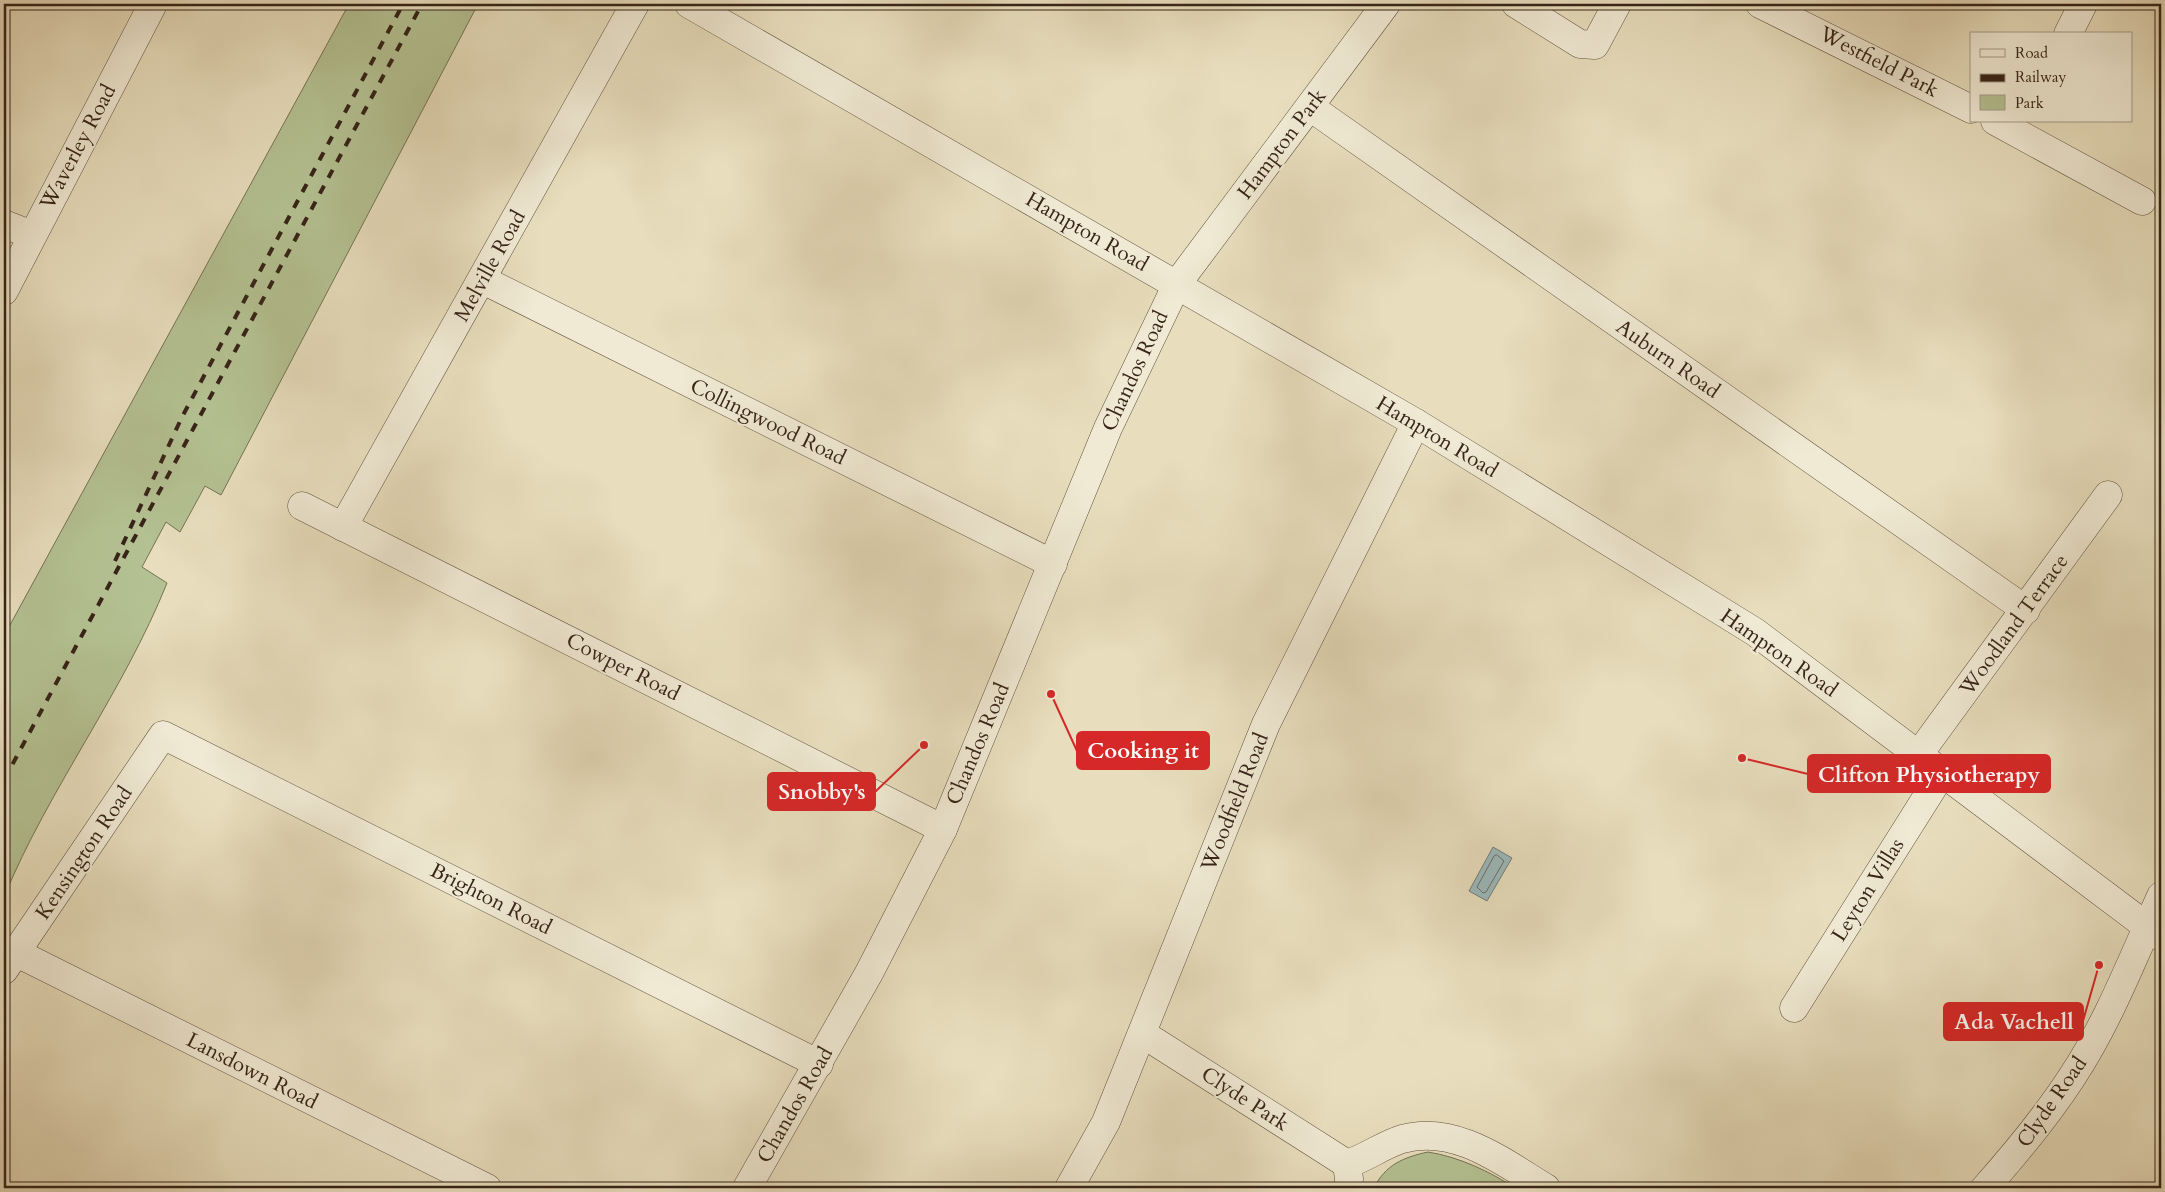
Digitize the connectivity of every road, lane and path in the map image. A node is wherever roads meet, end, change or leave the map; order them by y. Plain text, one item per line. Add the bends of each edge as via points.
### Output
1 (153, 4) edge
2 (635, 4) edge
3 (689, 4) edge
4 (1386, 4) edge
5 (1516, 4) edge
6 (1617, 4) edge
7 (1760, 4) edge
8 (2083, 4) edge
9 (2069, 32) edge
10 (1310, 107) junction
11 (1970, 109) edge
12 (2013, 125) edge
13 (2142, 201) dead end
14 (4, 224) edge
15 (32, 235) junction
16 (483, 280) junction
17 (1177, 284) junction
18 (4, 290) edge
19 (1416, 423) junction
20 (2108, 494) dead end
21 (302, 506) dead end
22 (344, 527) junction
23 (1053, 564) junction
24 (2026, 610) junction
25 (163, 735) joint
26 (1919, 754) junction
27 (1942, 773) junction
28 (943, 829) junction
29 (2161, 896) edge
30 (2154, 932) edge
31 (10, 961) edge
32 (1794, 1008) dead end
33 (1142, 1034) junction
34 (819, 1064) junction
35 (1347, 1176) edge
36 (487, 1188) edge
37 (747, 1188) edge
38 (1069, 1188) edge
39 (1546, 1188) edge
40 (1985, 1188) edge

1 - 15 street, Waverley Road
2 - 16 street, Melville Road
3 - 17 street, Hampton Road
4 - 10 street, Hampton Park
5 - 6 street via 1580,44 1595,46
7 - 11 street, Westfield Park
8 - 9 street
10 - 17 street, Hampton Park
10 - 24 street, Auburn Road
12 - 13 street
14 - 15 street
15 - 18 street, Waverley Road
16 - 22 street, Melville Road
16 - 23 street, Collingwood Road
17 - 19 street, Hampton Road
17 - 23 street, Chandos Road via 1108,428
19 - 26 street, Hampton Road via 1755,632
19 - 33 street, Woodfield Road via 1266,724
20 - 24 street, Woodland Terrace
21 - 22 street, Cowper Road
22 - 28 street, Cowper Road
23 - 28 street, Chandos Road
24 - 26 street, Woodland Terrace
25 - 31 street, Kensington Road
25 - 34 street, Brighton Road
26 - 27 street, Hampton Road
27 - 30 street, Hampton Road
27 - 32 street, Leyton Villas
28 - 34 street, Chandos Road
29 - 30 street, Clyde Road
30 - 40 street, Clyde Road via 2073,1077 2028,1139
31 - 36 street, Lansdown Road
33 - 35 street, Clyde Park
33 - 38 street, Woodfield Road via 1106,1122
34 - 37 street, Chandos Road
35 - 39 street, Clyde Park via 1364,1158 1401,1140 1420,1135 1442,1136 1469,1144

